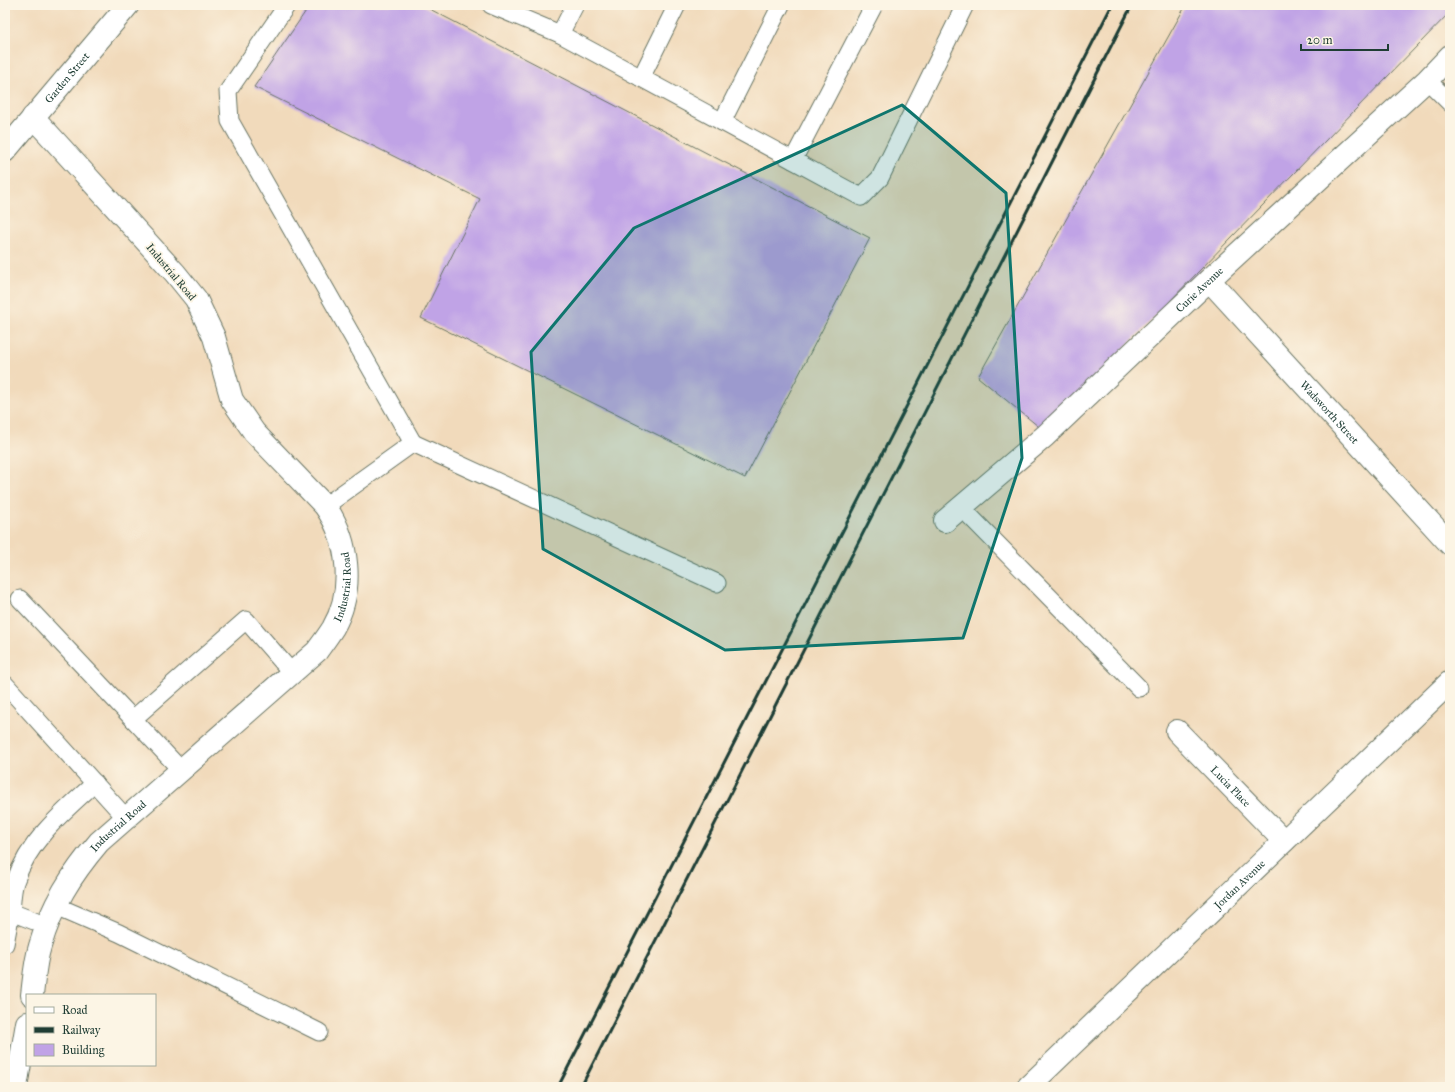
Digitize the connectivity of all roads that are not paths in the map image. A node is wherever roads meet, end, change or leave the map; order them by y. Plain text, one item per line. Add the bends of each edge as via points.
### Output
1 (128, 5) edge
2 (287, 5) edge
3 (491, 5) edge
4 (575, 5) edge
5 (677, 5) edge
6 (781, 5) edge
7 (874, 5) edge
8 (965, 5) edge
9 (560, 34) junction
10 (1450, 56) edge
11 (641, 78) junction
12 (1427, 80) junction
13 (1450, 103) edge
14 (33, 117) junction
15 (722, 122) junction
16 (5, 151) edge
17 (793, 160) junction
18 (1209, 280) junction
19 (413, 443) junction
20 (325, 506) junction
21 (961, 507) junction
22 (945, 521) dead end
23 (1450, 544) edge
24 (717, 583) dead end
25 (20, 599) dead end
26 (292, 673) junction
27 (1450, 682) edge
28 (5, 684) edge
29 (1140, 688) dead end
30 (134, 720) junction
31 (1177, 730) dead end
32 (181, 770) junction
33 (95, 783) junction
34 (126, 818) junction
35 (1284, 841) junction
36 (54, 906) junction
37 (11, 912) junction
38 (47, 926) junction
39 (5, 944) edge
40 (32, 994) edge
41 (26, 1029) edge
42 (319, 1032) dead end
43 (5, 1085) edge
44 (12, 1087) edge
45 (16, 1087) edge
46 (1028, 1087) edge

1 - 14 street, Garden Street
2 - 19 lane via 228,91 230,121
3 - 9 lane
4 - 9 lane
5 - 11 lane
6 - 15 lane
7 - 17 lane
8 - 17 lane via 880,178 861,197
9 - 11 lane
10 - 12 street, Curie Avenue
11 - 15 lane
12 - 13 lane
12 - 18 street, Curie Avenue
14 - 16 street, Garden Street
14 - 20 street, Industrial Road via 196,299 214,337 232,400 254,432
15 - 17 lane
18 - 21 street, Curie Avenue via 1045,436
18 - 23 street, Wadsworth Street
19 - 20 lane
19 - 24 lane
20 - 26 street, Industrial Road via 334,518 343,543 347,572 344,599 334,628 317,651
21 - 22 street, Curie Avenue
21 - 29 lane
25 - 30 lane
26 - 30 lane via 246,620
26 - 32 street, Industrial Road
27 - 35 street, Jordan Avenue
28 - 33 lane
30 - 32 lane
31 - 35 street, Lucia Place
32 - 34 street, Industrial Road
33 - 34 lane
33 - 37 lane via 51,823 27,853 14,883
34 - 36 street, Industrial Road via 98,842 84,859
35 - 46 street, Jordan Avenue
36 - 38 street, Industrial Road
36 - 42 lane via 119,933
37 - 38 lane
37 - 39 lane
38 - 40 street, Industrial Road via 39,947
41 - 45 street
43 - 44 lane

